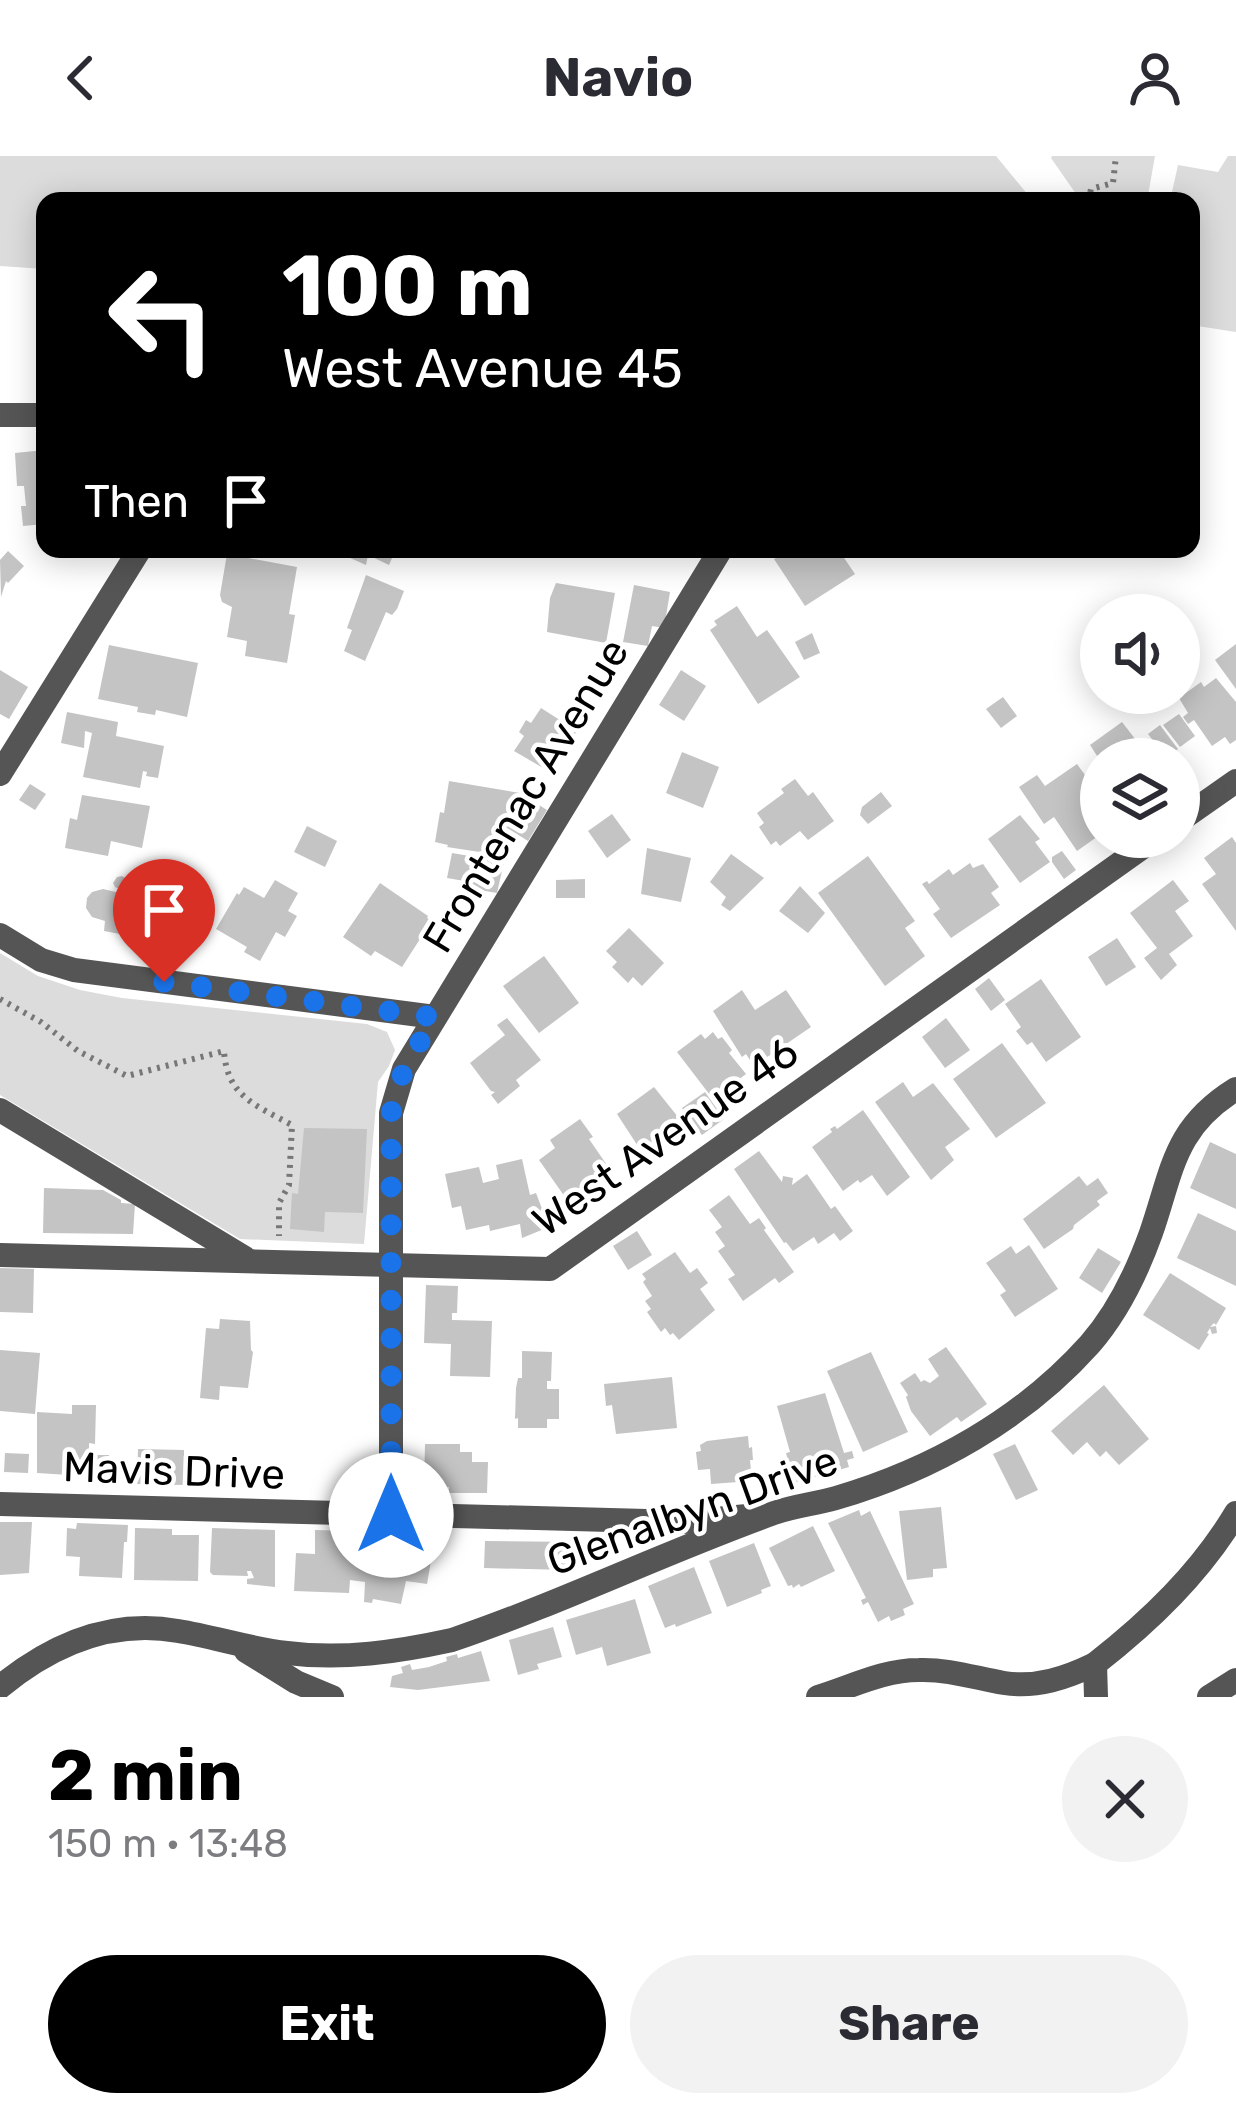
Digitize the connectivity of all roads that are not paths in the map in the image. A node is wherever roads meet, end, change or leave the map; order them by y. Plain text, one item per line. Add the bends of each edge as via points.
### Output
1 (0, 415) edge
2 (36, 416) edge
3 (134, 558) edge
4 (716, 558) edge
5 (0, 774) edge
6 (1236, 781) edge
7 (1200, 806) edge
8 (1127, 858) edge
9 (0, 935) edge
10 (435, 1017) junction
11 (1236, 1089) edge
12 (0, 1111) edge
13 (0, 1255) edge
14 (250, 1261) junction
15 (392, 1265) junction
16 (0, 1504) edge
17 (778, 1512) junction
18 (1236, 1514) edge
19 (391, 1515) junction
20 (233, 1644) junction
21 (1095, 1664) junction
22 (1236, 1680) edge
23 (0, 1687) edge
24 (332, 1697) edge
25 (818, 1697) edge
26 (1096, 1697) edge
27 (1209, 1697) edge

1 - 2 street
3 - 5 street
4 - 10 street, Frontenac Avenue
6 - 7 street
8 - 15 street, West Avenue 46 via 550,1269
9 - 10 street via 74,970
10 - 15 street, Frontenac Avenue via 404,1069 391,1113
11 - 17 street, Glenalbyn Drive via 1195,1123 1173,1158 1130,1283 1062,1375 969,1442 896,1477
12 - 14 street
13 - 14 street, West Avenue 46
14 - 15 street, West Avenue 46
15 - 19 street, Frontenac Avenue
16 - 19 street, Mavis Drive
17 - 19 street, Mavis Drive via 684,1522
17 - 20 street, Glenalbyn Drive via 452,1640 340,1656
18 - 21 street via 1183,1586
20 - 23 street, Glenalbyn Drive via 176,1630 103,1633 67,1643
20 - 24 street
21 - 25 street via 1040,1684 914,1670
21 - 26 street
22 - 27 street

